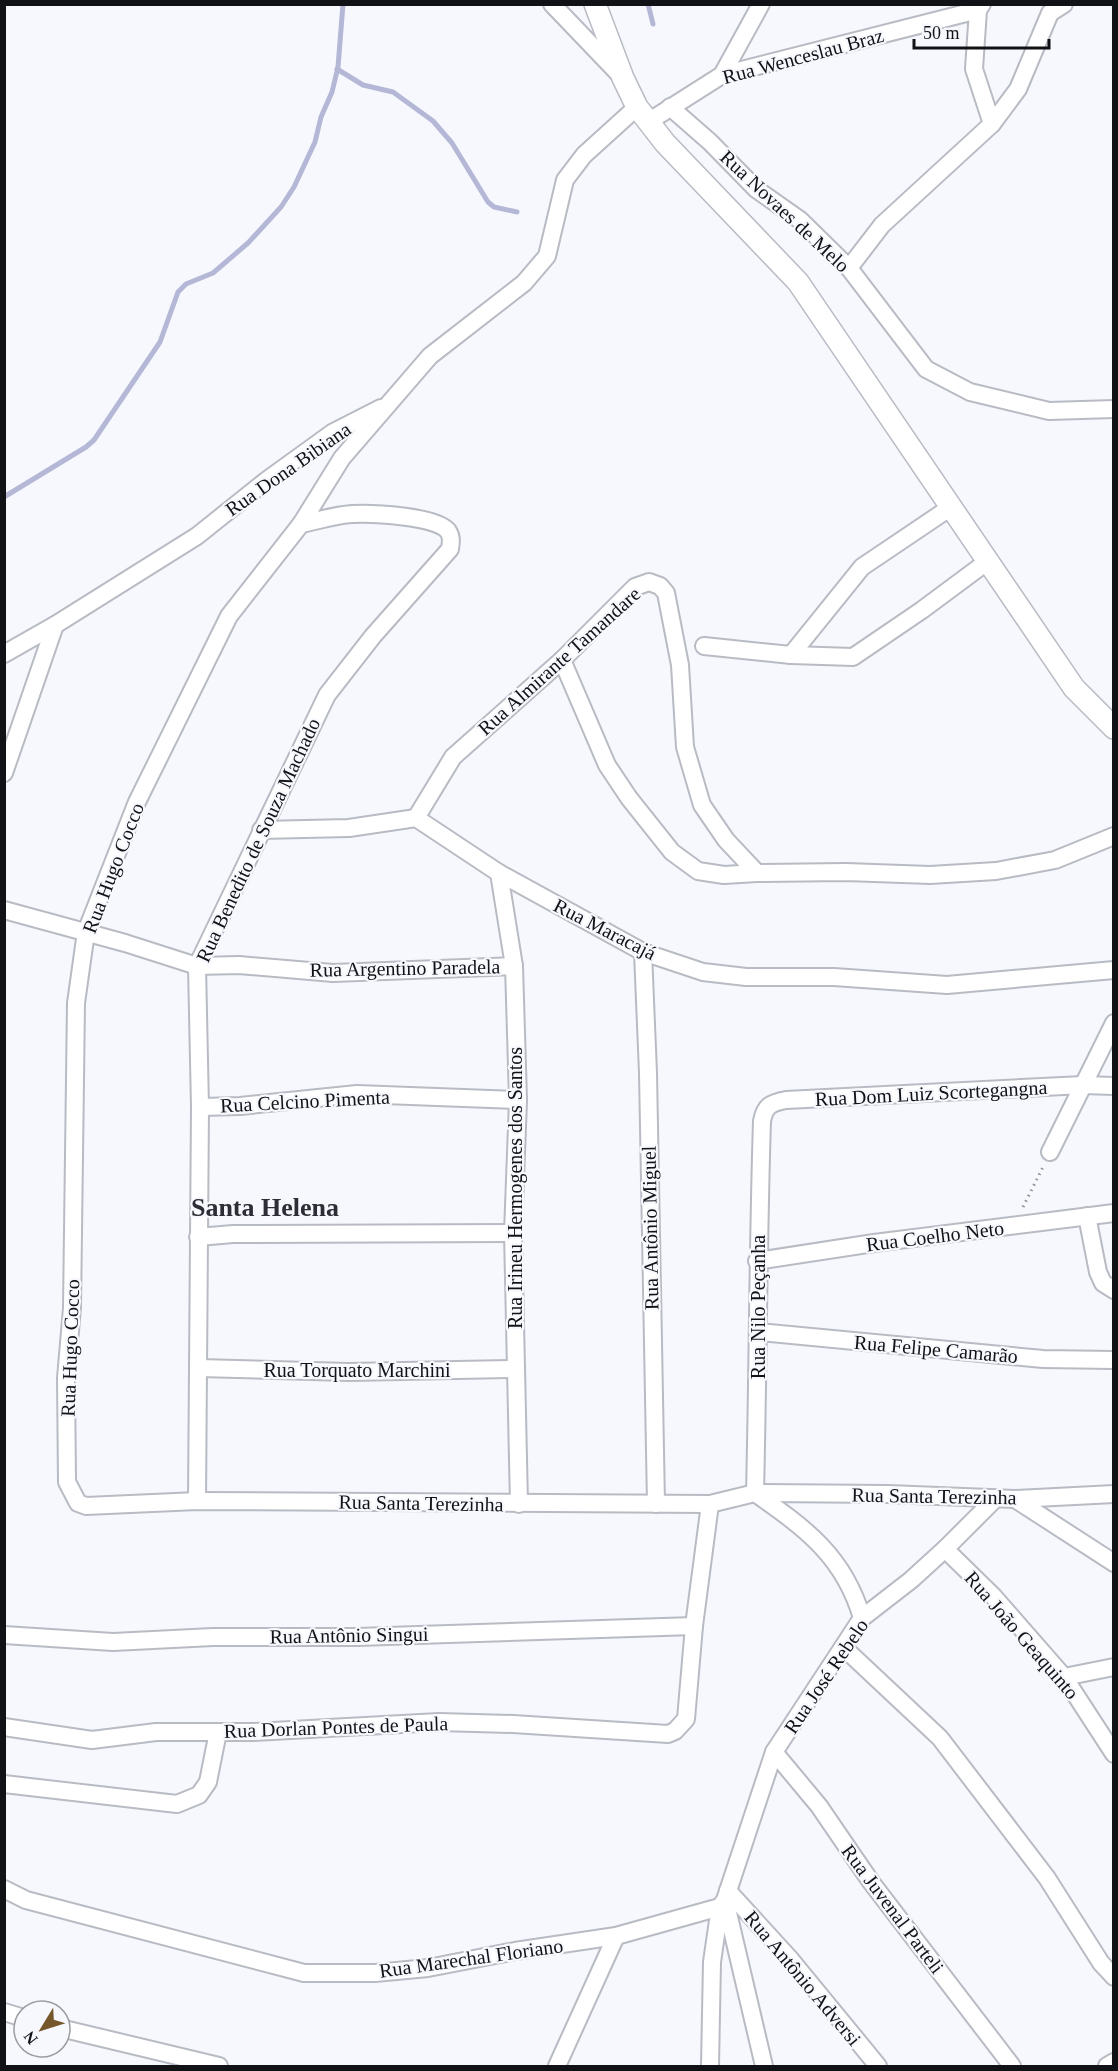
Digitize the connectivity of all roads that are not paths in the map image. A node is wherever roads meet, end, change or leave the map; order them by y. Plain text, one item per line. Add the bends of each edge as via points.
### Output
1 (552, 4) edge
2 (595, 4) edge
3 (761, 4) edge
4 (1064, 4) edge
5 (980, 8) edge
6 (722, 75) junction
7 (623, 78) junction
8 (670, 108) junction
9 (643, 114) junction
10 (992, 124) junction
11 (849, 268) junction
12 (389, 404) junction
13 (1113, 409) edge
14 (951, 507) junction
15 (301, 524) junction
16 (988, 561) junction
17 (56, 626) junction
18 (704, 646) dead end
19 (4, 654) edge
20 (791, 655) junction
21 (562, 660) junction
22 (1111, 720) edge
23 (4, 773) edge
24 (416, 818) junction
25 (261, 830) junction
26 (1113, 836) edge
27 (499, 873) junction
28 (757, 873) junction
29 (4, 910) edge
30 (86, 932) junction
31 (643, 952) junction
32 (197, 966) junction
33 (514, 966) junction
34 (1113, 970) edge
35 (1113, 1023) edge
36 (1083, 1085) junction
37 (1113, 1086) edge
38 (518, 1100) junction
39 (200, 1107) junction
40 (762, 1121) joint
41 (1050, 1152) road end
42 (1113, 1213) edge
43 (1087, 1216) junction
44 (513, 1233) junction
45 (198, 1237) junction
46 (757, 1261) junction
47 (1113, 1290) edge
48 (759, 1332) junction
49 (1113, 1360) edge
50 (199, 1368) junction
51 (515, 1369) junction
52 (755, 1493) junction
53 (1113, 1494) edge
54 (996, 1498) junction
55 (1015, 1498) junction
56 (197, 1501) junction
57 (519, 1504) junction
58 (656, 1504) junction
59 (710, 1504) junction
60 (86, 1506) joint
61 (945, 1549) junction
62 (1113, 1563) edge
63 (862, 1618) junction
64 (694, 1626) junction
65 (4, 1635) edge
66 (843, 1647) junction
67 (1113, 1667) edge
68 (1064, 1677) junction
69 (4, 1727) edge
70 (218, 1732) junction
71 (774, 1752) junction
72 (1113, 1754) edge
73 (4, 1784) edge
74 (4, 1889) edge
75 (724, 1899) junction
76 (616, 1936) junction
77 (1113, 1977) edge
78 (72, 2031) edge
79 (1113, 2062) edge
80 (561, 2063) edge
81 (219, 2067) edge
82 (710, 2067) edge
83 (764, 2067) edge
84 (878, 2067) edge
85 (1012, 2067) edge
86 (1107, 2067) edge

1 - 7 street
2 - 7 street
3 - 6 street
4 - 10 street via 1050,13 1018,89
5 - 6 street, Rua Wenceslau Braz
5 - 10 street via 974,69
6 - 8 street, Rua Wenceslau Braz
7 - 9 street
8 - 9 street, Rua Wenceslau Braz
8 - 11 street, Rua Novaes de Melo via 756,189 800,220
9 - 12 street, Rua Dona Bibiana via 584,155 565,180 547,256 524,283 430,356
9 - 14 street via 665,143 798,282
10 - 11 street via 882,225
11 - 13 street, Rua Novaes de Melo via 926,369 970,392 1049,411
12 - 15 street, Rua Hugo Cocco via 342,458
12 - 17 street, Rua Dona Bibiana via 332,433 197,536
14 - 16 street
14 - 20 street via 862,567
15 - 25 street, Rua Benedito de Souza Machado via 351,514 402,516 440,525 451,538 450,549 327,695
15 - 30 street, Rua Hugo Cocco via 229,616 137,802
16 - 20 street via 853,657
16 - 22 street via 1074,688
17 - 19 street, Rua Dona Bibiana
17 - 23 street
18 - 20 street
21 - 24 street, Rua Almirante Tamandare via 453,757
21 - 28 street via 607,765 672,852 698,871 723,875
21 - 28 street, Rua Almirante Tamandare via 635,587 650,582 660,586 666,593 681,665 685,747 702,805 726,840
24 - 25 street via 349,828
24 - 27 street, Rua Maracajá
25 - 32 street, Rua Benedito de Souza Machado
26 - 28 street via 1055,860 996,871 930,875
27 - 31 street, Rua Maracajá
27 - 33 street, Rua Irineu Hermogenes dos Santos
29 - 30 street, Rua Argentino Paradela
30 - 32 street, Rua Argentino Paradela
30 - 60 street, Rua Hugo Cocco via 76,1003 72,1308 66,1378 67,1482 78,1503
31 - 34 street, Rua Maracajá via 703,972 746,977 834,977 947,985
31 - 58 street, Rua Antônio Miguel
32 - 33 street, Rua Argentino Paradela via 239,965 333,973
32 - 39 street, Rua Benedito de Souza Machado
33 - 38 street, Rua Irineu Hermogenes dos Santos
35 - 36 street
36 - 37 street, Rua Dom Luiz Scortegangna
36 - 40 street, Rua Dom Luiz Scortegangna via 786,1100 771,1103
36 - 41 street
38 - 39 street, Rua Celcino Pimenta via 357,1094
38 - 44 street, Rua Irineu Hermogenes dos Santos
39 - 45 street, Rua Benedito de Souza Machado
40 - 46 street, Rua Nilo Peçanha
42 - 43 street, Rua Coelho Neto
43 - 46 street, Rua Coelho Neto
43 - 47 street via 1098,1272 1103,1283
44 - 45 street
44 - 51 street, Rua Irineu Hermogenes dos Santos
45 - 50 street, Rua Benedito de Souza Machado
46 - 48 street, Rua Nilo Peçanha
48 - 49 street, Rua Felipe Camarão via 1042,1359
48 - 52 street, Rua Nilo Peçanha
50 - 51 street, Rua Torquato Marchini via 349,1372
50 - 56 street, Rua Benedito de Souza Machado
51 - 57 street, Rua Irineu Hermogenes dos Santos
52 - 54 street, Rua Santa Terezinha
52 - 59 street, Rua Santa Terezinha
52 - 63 street via 800,1525 829,1554 855,1594
53 - 55 street, Rua Santa Terezinha
54 - 55 street, Rua Santa Terezinha
54 - 61 street, Rua José Rebelo
55 - 62 street
56 - 57 street, Rua Santa Terezinha
56 - 60 street, Rua Santa Terezinha
57 - 58 street, Rua Santa Terezinha
58 - 59 street, Rua Santa Terezinha
59 - 64 street
61 - 63 street, Rua José Rebelo
61 - 68 street, Rua João Geaquinto via 994,1597
63 - 66 street, Rua José Rebelo
64 - 65 street, Rua Antônio Singui via 357,1637 213,1636 113,1642
64 - 70 street, Rua Dorlan Pontes de Paula via 686,1719 668,1734 439,1722
66 - 71 street, Rua José Rebelo
66 - 77 street via 940,1738 1047,1878
67 - 68 street
68 - 72 street, Rua João Geaquinto
69 - 70 street, Rua Dorlan Pontes de Paula via 92,1740 156,1732
70 - 73 street via 208,1782 199,1795 177,1804
71 - 75 street, Rua José Rebelo
71 - 85 street, Rua Juvenal Parteli via 819,1806 871,1882
74 - 76 street, Rua Marechal Floriano via 26,1900 304,1973 428,1968
75 - 76 street, Rua Marechal Floriano
75 - 82 street, Rua José Rebelo via 712,1962
75 - 83 street
75 - 84 street, Rua Antônio Adversi via 791,1960
76 - 80 street
78 - 81 street
79 - 86 street

